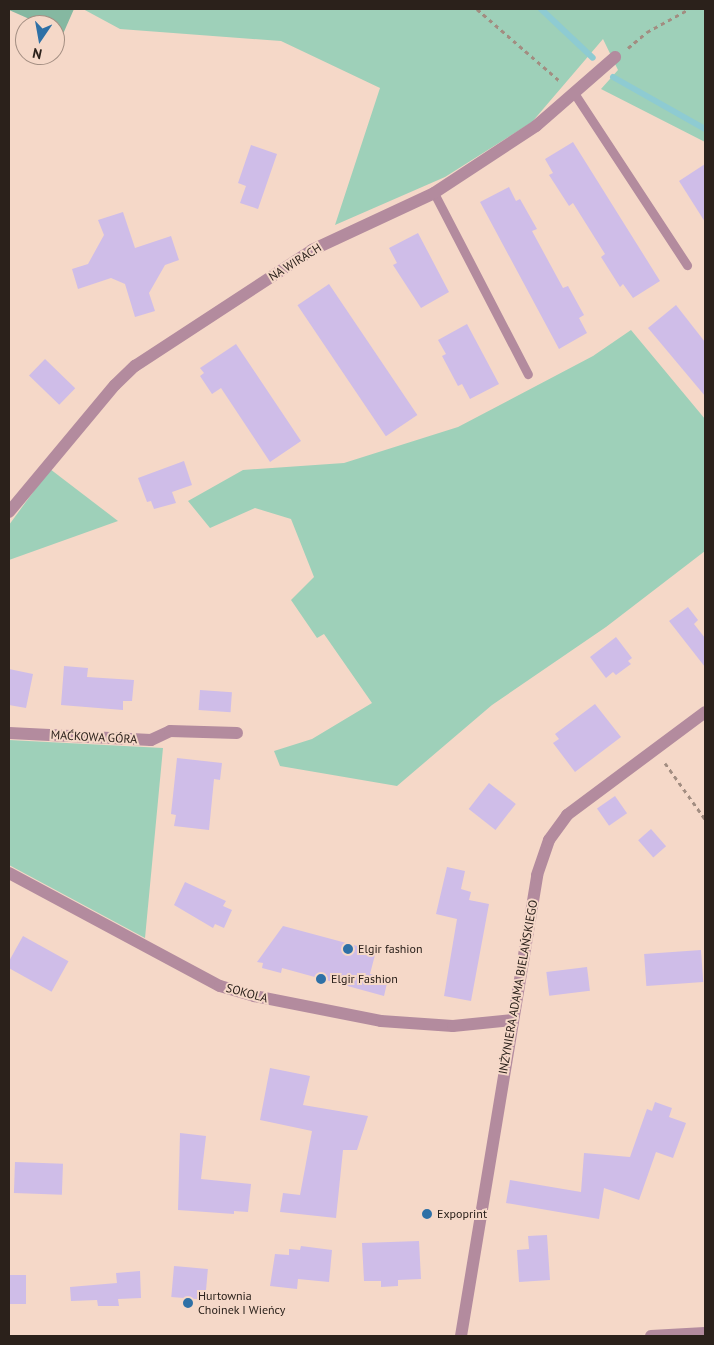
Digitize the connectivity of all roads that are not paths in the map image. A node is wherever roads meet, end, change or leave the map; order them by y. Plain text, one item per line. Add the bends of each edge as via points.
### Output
1 (615, 57) road end
2 (574, 93) junction
3 (434, 193) junction
4 (687, 265) dead end
5 (528, 374) dead end
6 (9, 512) edge
7 (705, 712) edge
8 (237, 733) dead end
9 (9, 734) edge
10 (9, 873) edge
11 (512, 1020) junction
12 (705, 1333) edge
13 (461, 1336) edge
14 (652, 1336) edge

1 - 2 street, NA WIRACH
2 - 3 street, NA WIRACH via 536,126
2 - 4 lane
3 - 5 lane
3 - 6 street, NA WIRACH via 312,250 135,366 115,385
7 - 11 street, INŻYNIERA ADAMA BIELAŃSKIEGO via 567,815 549,840 537,875
8 - 9 street, MAĆKOWA GÓRA via 170,731 151,740
10 - 11 street, SOKOLA via 220,986 246,994 381,1021 453,1026
11 - 13 street, INŻYNIERA ADAMA BIELAŃSKIEGO
12 - 14 street

